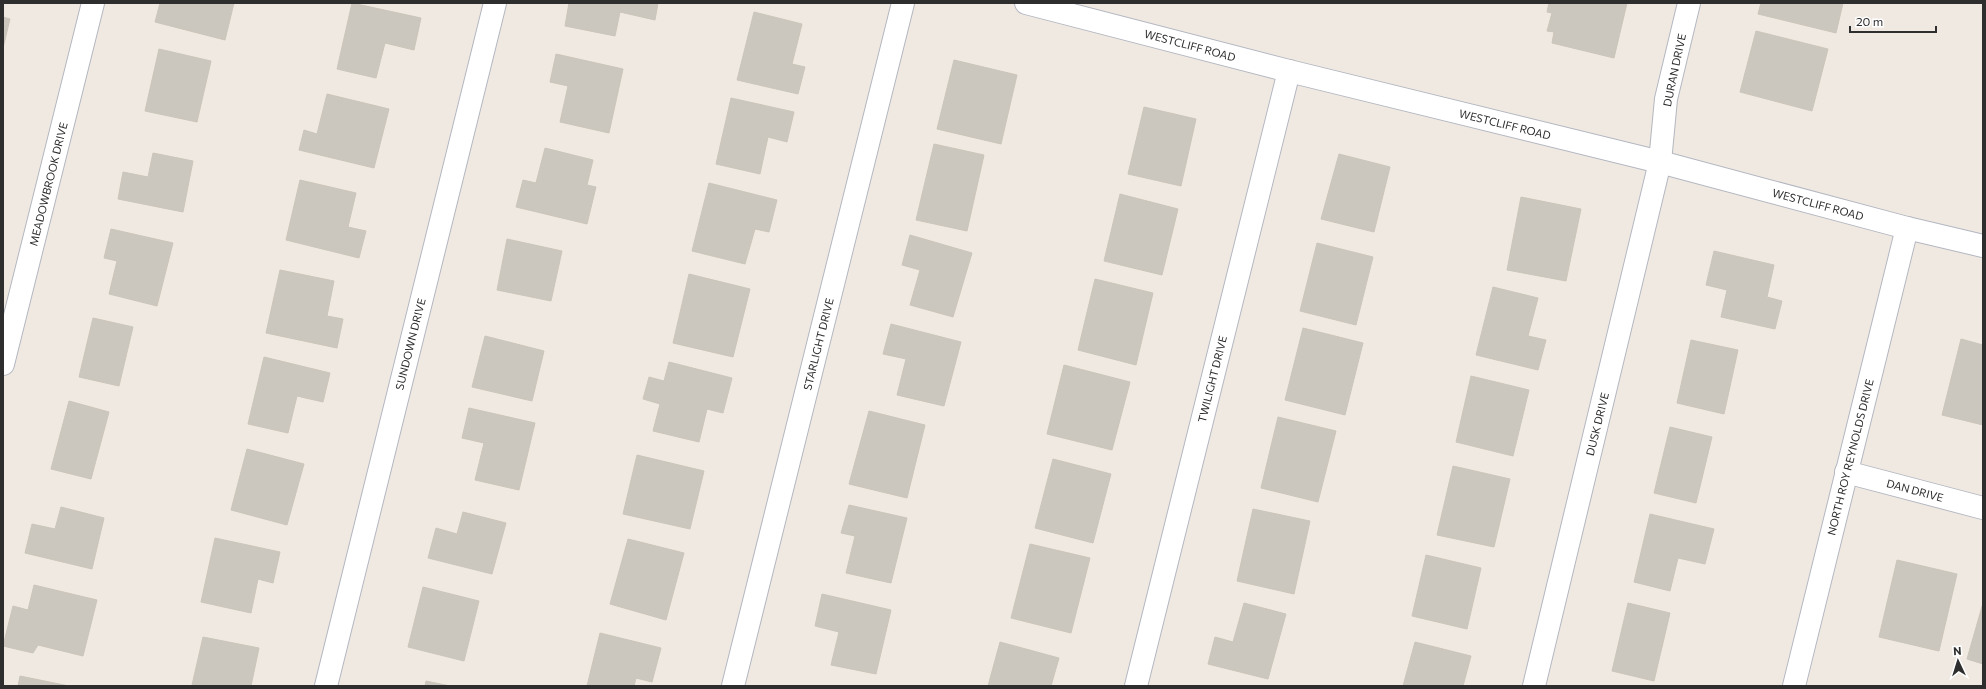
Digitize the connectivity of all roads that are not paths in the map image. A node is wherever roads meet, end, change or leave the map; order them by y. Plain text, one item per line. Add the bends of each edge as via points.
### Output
1 (92, 3) edge
2 (495, 3) edge
3 (903, 3) edge
4 (1027, 3) edge
5 (1689, 3) edge
6 (1289, 71) junction
7 (1660, 162) junction
8 (1907, 228) junction
9 (1983, 246) edge
10 (3, 364) edge
11 (1846, 472) junction
12 (1983, 508) edge
13 (326, 686) edge
14 (733, 686) edge
15 (1136, 686) edge
16 (1534, 686) edge
17 (1794, 686) edge

1 - 10 street, MEADOWBROOK DRIVE
2 - 13 street, SUNDOWN DRIVE
3 - 14 street, STARLIGHT DRIVE
4 - 6 street, WESTCLIFF ROAD
5 - 7 street, DURAN DRIVE via 1666,99
6 - 7 street, WESTCLIFF ROAD
6 - 15 street, TWILIGHT DRIVE
7 - 8 street, WESTCLIFF ROAD
7 - 16 street, DUSK DRIVE
8 - 9 street, WESTCLIFF ROAD
8 - 11 street, NORTH ROY REYNOLDS DRIVE
11 - 12 street, DAN DRIVE
11 - 17 street, NORTH ROY REYNOLDS DRIVE

